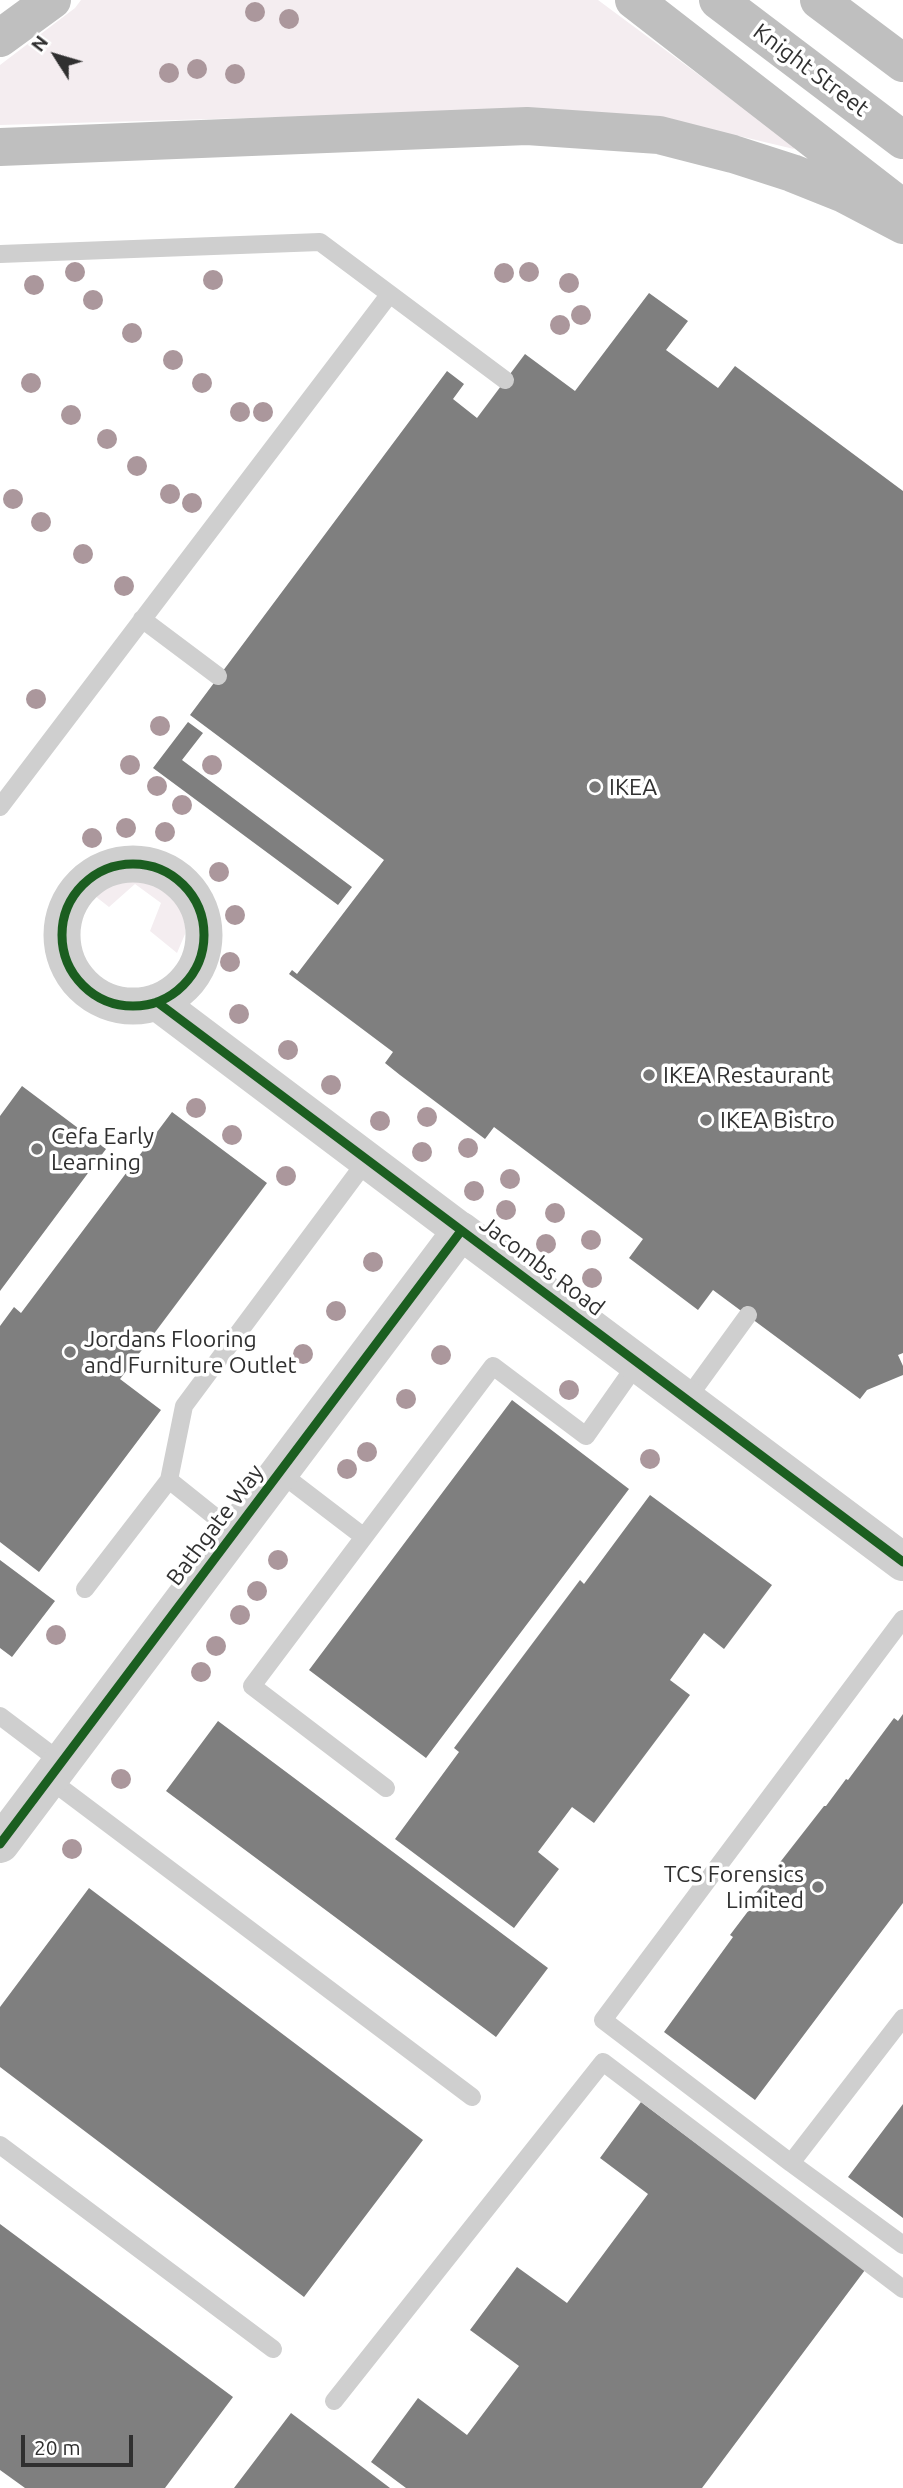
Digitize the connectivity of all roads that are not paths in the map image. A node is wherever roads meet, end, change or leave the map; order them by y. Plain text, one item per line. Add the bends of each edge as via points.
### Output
1 (52, 0) edge
2 (634, 0) edge
3 (718, 0) edge
4 (819, 0) edge
5 (0, 38) edge
6 (903, 63) edge
7 (903, 140) edge
8 (0, 147) edge
9 (903, 208) edge
10 (903, 225) edge
11 (0, 254) edge
12 (389, 295) junction
13 (505, 380) dead end
14 (142, 619) junction
15 (218, 676) dead end
16 (0, 807) edge
17 (157, 1002) dead end
18 (366, 1160) junction
19 (461, 1231) junction
20 (748, 1315) dead end
21 (638, 1362) junction
22 (687, 1399) junction
23 (279, 1472) junction
24 (169, 1480) junction
25 (234, 1532) junction
26 (364, 1537) junction
27 (903, 1562) edge
28 (85, 1589) dead end
29 (903, 1619) edge
30 (0, 1716) edge
31 (55, 1770) junction
32 (386, 1788) dead end
33 (0, 1844) edge
34 (903, 2018) edge
35 (472, 2097) dead end
36 (0, 2145) edge
37 (792, 2163) junction
38 (903, 2245) edge
39 (903, 2289) edge
40 (274, 2349) dead end
41 (334, 2401) dead end

1 - 5 highway
2 - 9 highway
3 - 7 highway, Knight Street
4 - 6 highway
8 - 10 highway via 527,126 659,135 792,173
11 - 12 lane via 320,242
12 - 13 lane
12 - 14 lane
14 - 15 lane
14 - 16 lane
17 - 18 street, Jacombs Road
18 - 19 street, Jacombs Road
18 - 24 lane via 184,1406
19 - 21 street, Jacombs Road
19 - 23 street, Bathgate Way
20 - 22 lane
21 - 22 street, Jacombs Road
21 - 26 lane via 586,1436 494,1366
22 - 27 street, Jacombs Road
23 - 25 street, Bathgate Way
23 - 26 lane
24 - 25 lane
24 - 28 lane
25 - 31 street, Bathgate Way
26 - 32 lane via 251,1686
29 - 37 lane via 603,2020
30 - 31 lane
31 - 33 street, Bathgate Way
31 - 35 lane
34 - 37 lane
36 - 40 lane
37 - 38 lane
39 - 41 lane via 603,2062

